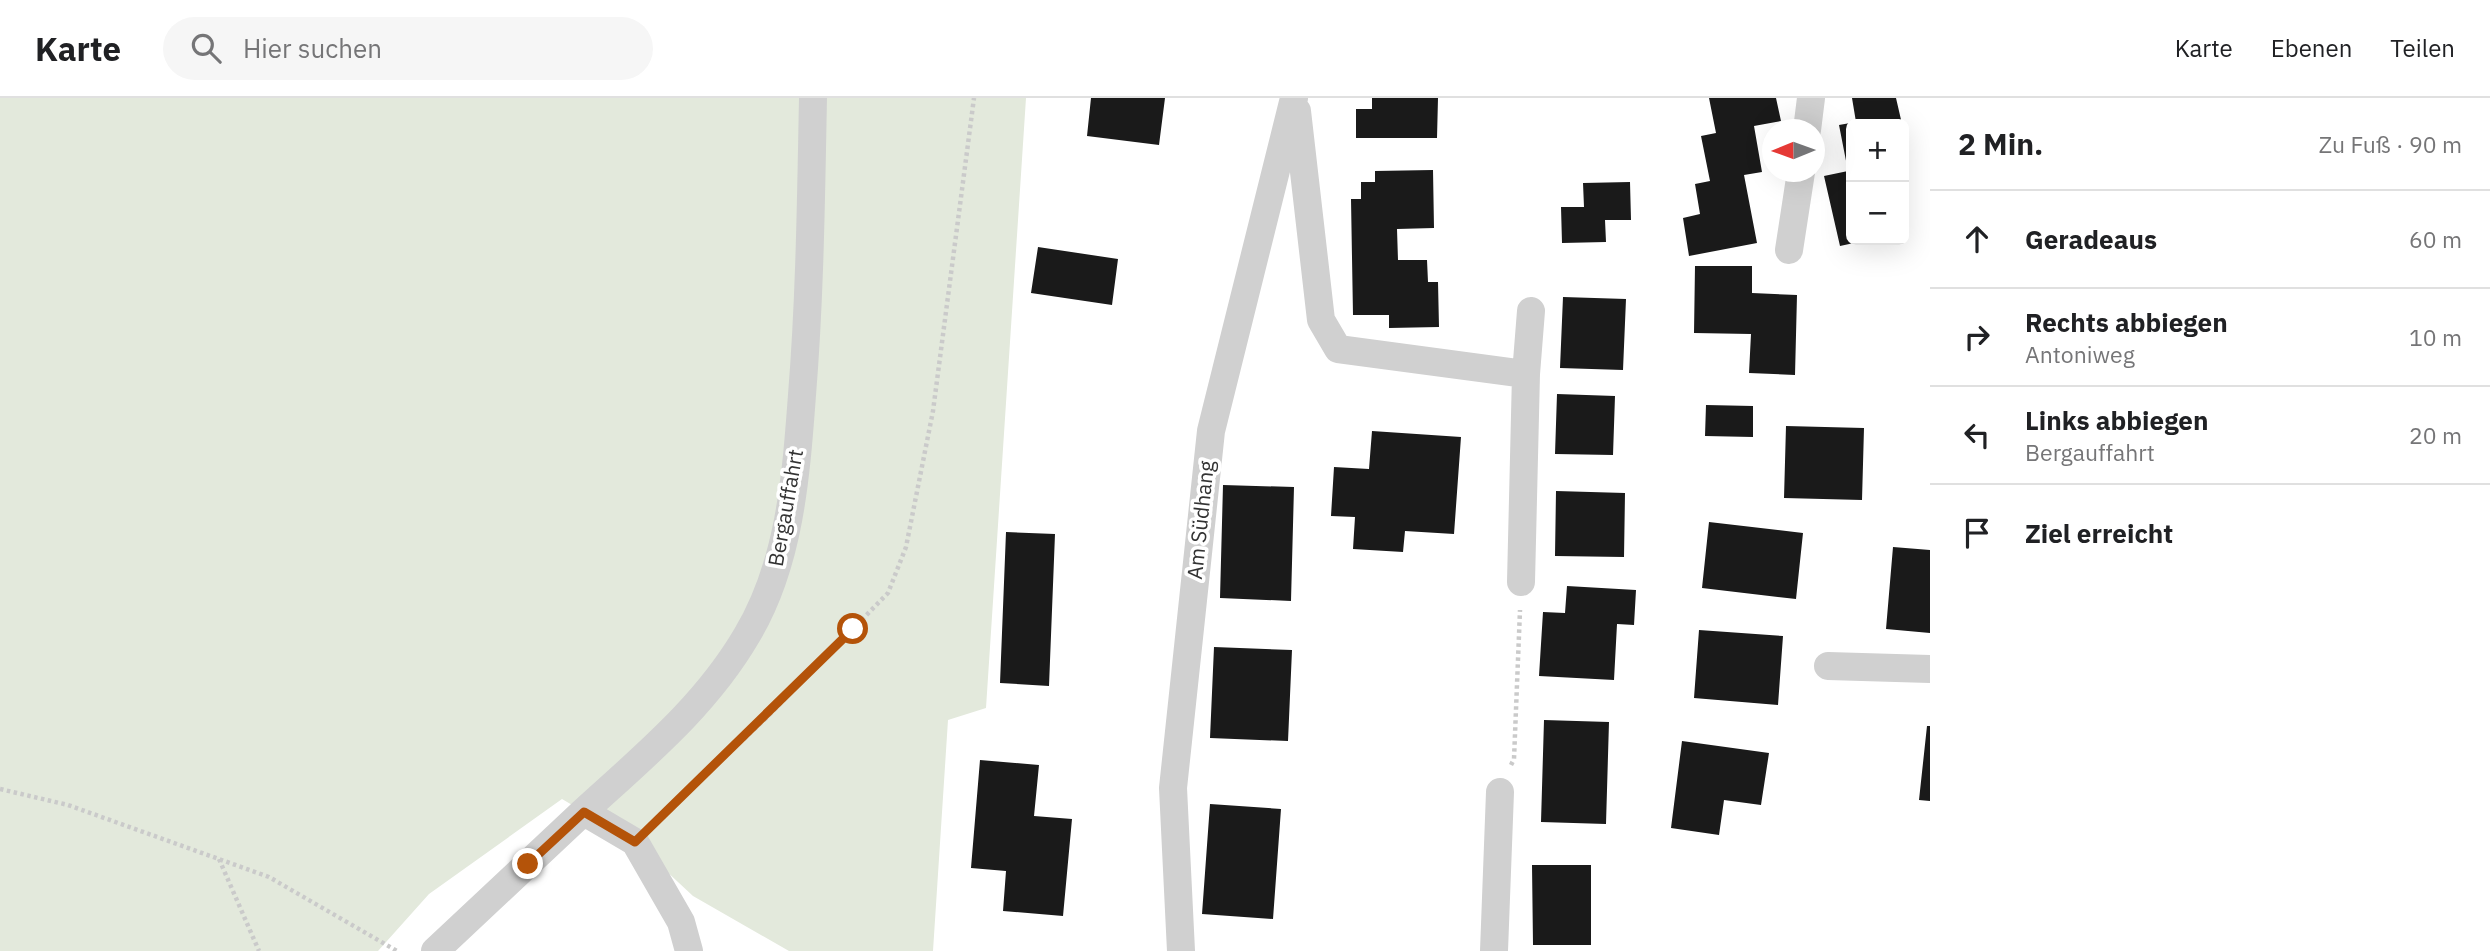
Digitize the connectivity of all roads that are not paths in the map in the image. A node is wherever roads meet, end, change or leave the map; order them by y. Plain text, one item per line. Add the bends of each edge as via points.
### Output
1 (813, 98) edge
2 (1295, 98) edge
3 (1811, 98) edge
4 (1808, 119) edge
5 (1799, 182) edge
6 (1789, 250) dead end
7 (1531, 311) dead end
8 (1526, 374) junction
9 (1521, 582) road end
10 (1828, 666) dead end
11 (1930, 668) edge
12 (1500, 792) road end
13 (584, 812) junction
14 (435, 951) edge
15 (689, 951) edge
16 (1181, 951) edge
17 (1494, 951) edge

1 - 13 street, Bergauffahrt via 808,324 788,524 775,574 748,634 707,693 663,741
2 - 8 street, Am Südhang via 1321,320 1338,349
2 - 16 street, Am Südhang via 1211,430 1173,789
3 - 4 street
5 - 6 street
7 - 8 street
8 - 9 street
10 - 11 street
12 - 17 street
13 - 14 street, Bergauffahrt
13 - 15 street via 635,842 681,922

